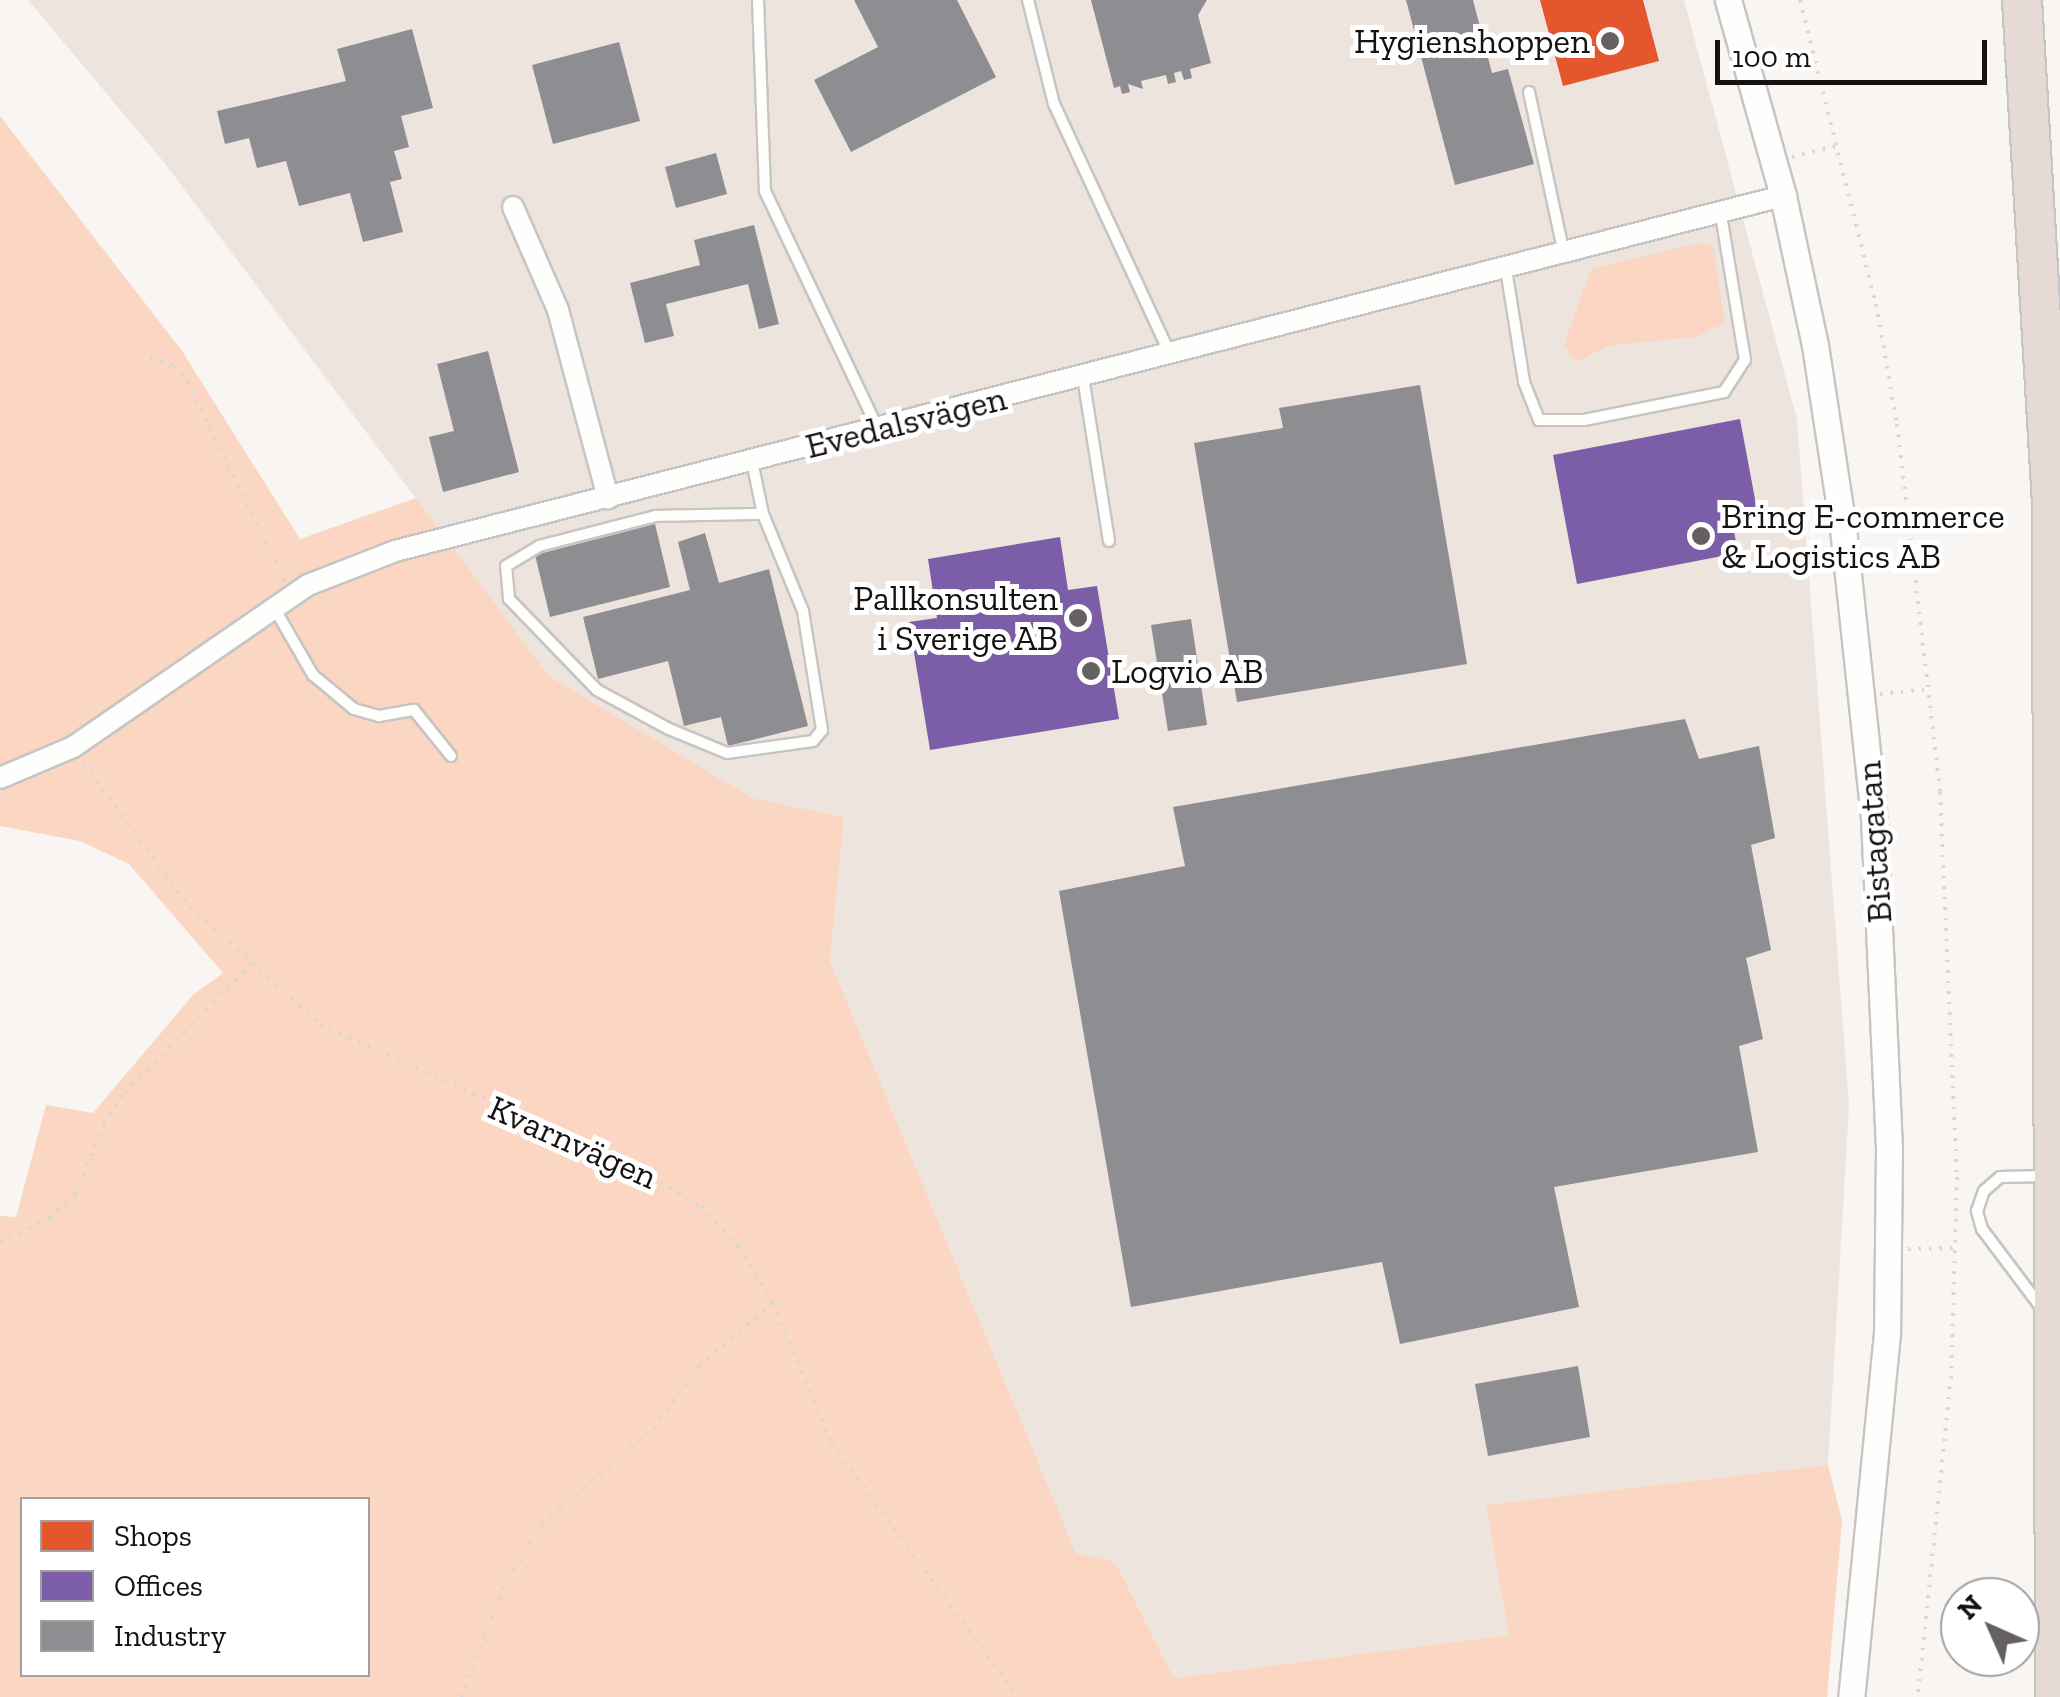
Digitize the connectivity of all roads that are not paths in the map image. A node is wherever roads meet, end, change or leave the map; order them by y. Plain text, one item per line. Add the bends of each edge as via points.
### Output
1 (758, 0) edge
2 (1028, 0) edge
3 (1728, 0) edge
4 (2011, 0) edge
5 (2022, 0) edge
6 (2026, 41) junction
7 (1529, 92) dead end
8 (1783, 196) junction
9 (513, 207) dead end
10 (1721, 215) junction
11 (1564, 256) junction
12 (1506, 269) junction
13 (1170, 355) junction
14 (1083, 377) junction
15 (878, 428) junction
16 (752, 461) junction
17 (608, 498) junction
18 (763, 514) junction
19 (1109, 541) dead end
20 (282, 600) junction
21 (451, 756) dead end
22 (0, 778) edge
23 (2058, 1178) edge
24 (2055, 1326) junction
25 (1851, 1697) edge
26 (2055, 1697) edge

1 - 15 lane via 765,191
2 - 13 lane via 1054,104
3 - 8 street, Bistagatan
4 - 6 highway
5 - 6 highway
6 - 23 highway via 2052,504
7 - 11 lane
8 - 10 street, Evedalsvägen
8 - 25 street, Bistagatan via 1826,413 1880,902 1888,1250 1883,1392
9 - 17 street via 558,310
10 - 11 street, Evedalsvägen
10 - 12 lane via 1745,360 1724,392 1584,420 1539,420 1524,382
11 - 12 street, Evedalsvägen
12 - 13 street, Evedalsvägen
13 - 14 street, Evedalsvägen
14 - 15 street, Evedalsvägen
14 - 19 lane
15 - 16 street, Evedalsvägen
16 - 17 street, Evedalsvägen
16 - 18 lane
17 - 20 street, Evedalsvägen via 395,551
18 - 18 lane via 804,611 822,730 802,745 727,753 667,728 598,690 509,600 506,566 539,546 656,516
20 - 21 lane via 313,675 354,709 378,716 414,710
20 - 22 street, Evedalsvägen via 73,748
23 - 24 highway
23 - 24 lane via 2000,1177 1984,1191 1977,1212 1982,1229
24 - 26 highway

